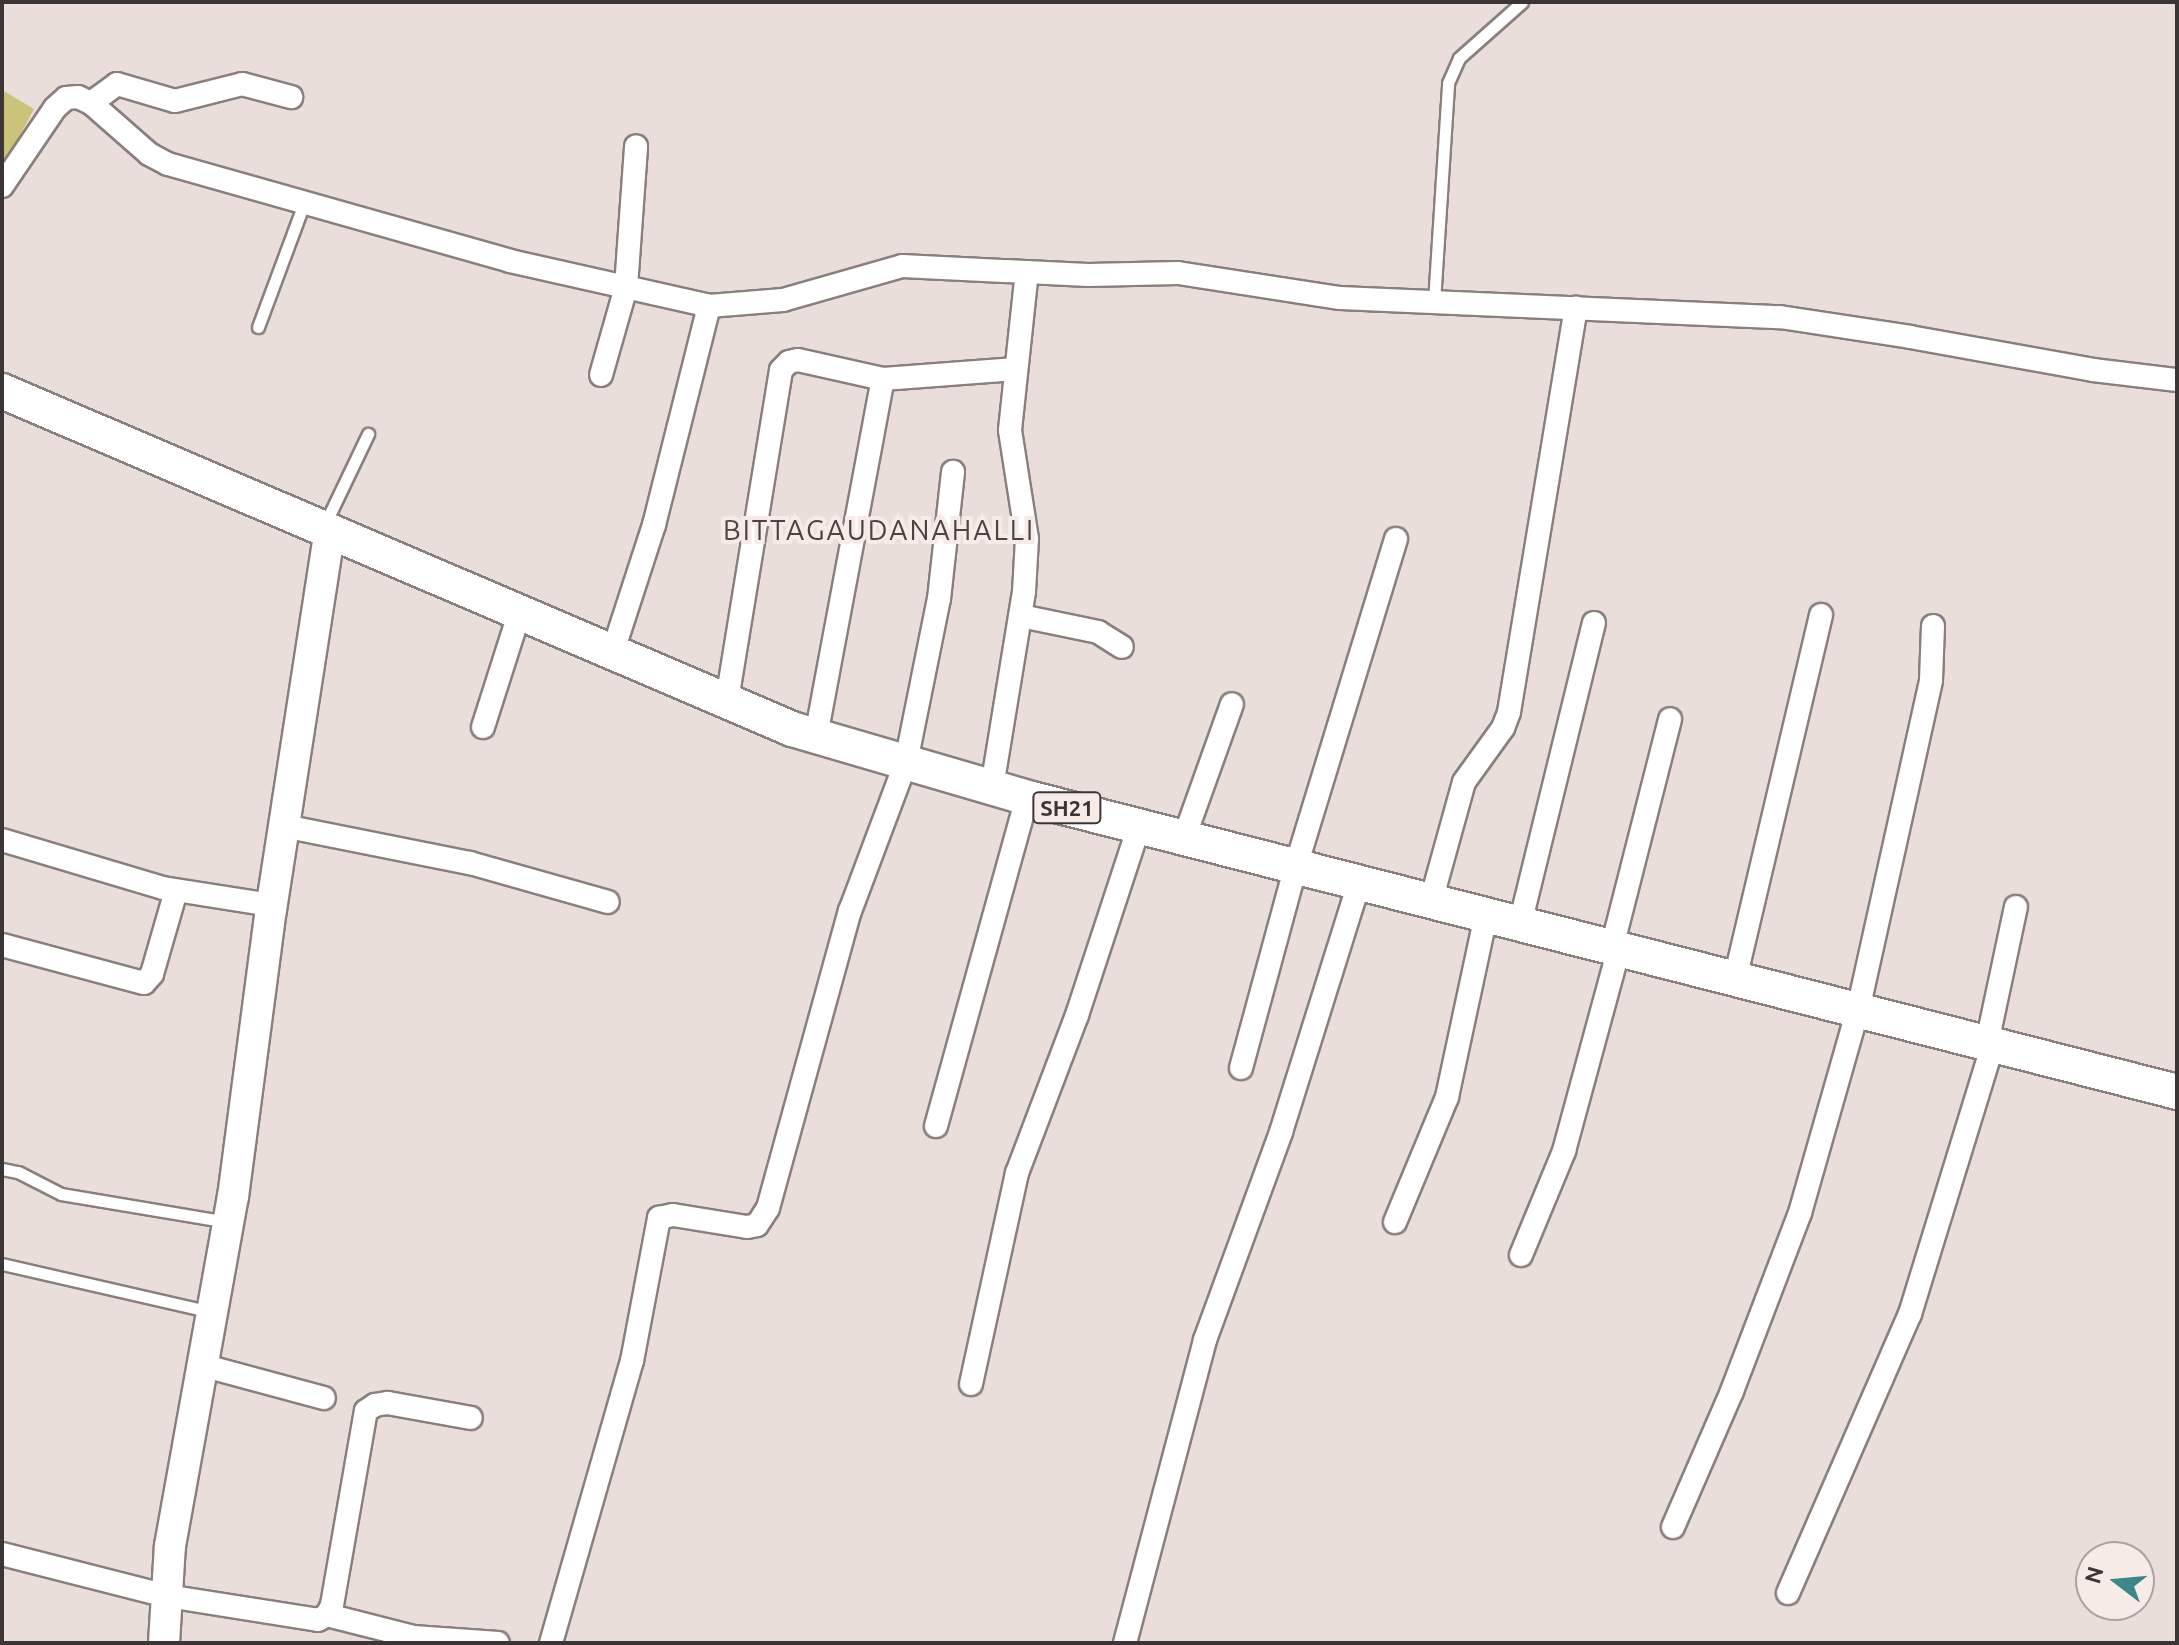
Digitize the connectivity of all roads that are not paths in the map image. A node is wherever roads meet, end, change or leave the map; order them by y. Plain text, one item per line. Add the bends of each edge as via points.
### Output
1 (1522, 2) edge
2 (291, 97) dead end
3 (91, 103) junction
4 (636, 146) dead end
5 (2, 186) edge
6 (304, 203) junction
7 (1027, 272) junction
8 (626, 287) junction
9 (1434, 302) junction
10 (709, 306) junction
11 (1576, 308) junction
12 (258, 327) dead end
13 (1016, 369) junction
14 (601, 375) dead end
15 (883, 379) junction
16 (2177, 380) edge
17 (2, 391) edge
18 (368, 434) dead end
19 (953, 472) dead end
20 (326, 529) junction
21 (1396, 539) dead end
22 (520, 611) junction
23 (1821, 615) dead end
24 (1021, 616) junction
25 (1594, 623) dead end
26 (1933, 626) dead end
27 (1122, 647) dead end
28 (613, 651) junction
29 (727, 700) junction
30 (1232, 704) dead end
31 (1670, 719) dead end
32 (483, 727) dead end
33 (816, 736) junction
34 (906, 762) junction
35 (992, 787) junction
36 (1027, 797) junction
37 (284, 826) junction
38 (1139, 826) junction
39 (1184, 838) junction
40 (2, 840) edge
41 (1296, 866) junction
42 (1359, 883) junction
43 (176, 891) junction
44 (1431, 901) junction
45 (608, 902) dead end
46 (272, 905) junction
47 (2016, 907) dead end
48 (1486, 915) junction
49 (1520, 924) junction
50 (2, 945) edge
51 (1615, 948) junction
52 (1735, 979) junction
53 (1858, 1010) junction
54 (1990, 1044) junction
55 (1241, 1068) dead end
56 (2177, 1092) edge
57 (936, 1126) dead end
58 (2, 1169) edge
59 (229, 1222) junction
60 (1395, 1222) dead end
61 (1521, 1255) dead end
62 (2, 1264) edge
63 (215, 1312) junction
64 (205, 1366) junction
65 (971, 1384) dead end
66 (324, 1398) dead end
67 (471, 1418) dead end
68 (1673, 1527) dead end
69 (2, 1554) edge
70 (1788, 1593) dead end
71 (167, 1596) junction
72 (327, 1615) junction
73 (164, 1643) edge
74 (498, 1643) edge
75 (551, 1643) edge
76 (1125, 1643) edge

1 - 9 lane via 1459,58 1448,83
2 - 3 street via 233,84 175,101 117,84
3 - 5 street via 66,98
3 - 6 street via 168,164
4 - 8 street
6 - 8 street via 510,261
6 - 12 lane
7 - 9 street via 1178,273 1340,298
7 - 10 street via 902,266 783,300
7 - 13 street
8 - 10 street
8 - 14 street
9 - 11 street
10 - 28 street via 654,525
11 - 16 street via 1780,317
11 - 44 street via 1509,712 1464,782
13 - 15 street
13 - 24 street via 1010,443 1027,539
15 - 29 street via 798,360 781,370
15 - 33 street
17 - 20 main road, SH21
18 - 20 lane
19 - 34 street via 939,599
20 - 22 main road, SH21
20 - 37 street
21 - 41 street
22 - 28 main road, SH21
22 - 32 street
23 - 52 street
24 - 27 street via 1098,632
24 - 35 street
25 - 49 street
26 - 53 street via 1931,680
28 - 29 main road, SH21
29 - 33 main road, SH21
30 - 39 street
31 - 51 street
33 - 34 main road, SH21
34 - 35 main road, SH21
34 - 75 street via 850,911 763,1219 747,1227 673,1215 659,1218 632,1361
35 - 36 main road, SH21
36 - 38 main road, SH21
36 - 57 street
37 - 45 street via 470,863
37 - 46 street
38 - 39 main road, SH21
38 - 65 street via 1077,1015 1021,1161
39 - 41 main road, SH21
40 - 43 street
41 - 42 main road, SH21
41 - 55 street
42 - 44 main road, SH21
42 - 76 street via 1281,1132 1205,1340
43 - 46 street
43 - 50 street via 152,974 144,983
44 - 48 main road, SH21
46 - 59 street
47 - 54 street
48 - 49 main road, SH21
48 - 60 street via 1447,1097
49 - 51 main road, SH21
51 - 52 main road, SH21
51 - 61 street via 1564,1151
52 - 53 main road, SH21
53 - 54 main road, SH21
53 - 68 street via 1800,1213
54 - 56 main road, SH21
54 - 70 street via 1910,1314
58 - 59 lane via 61,1194
59 - 63 street
62 - 63 lane
63 - 64 street
64 - 66 street
64 - 71 street via 170,1546
67 - 72 street via 388,1403 366,1411
69 - 71 street
71 - 72 street via 304,1620
71 - 73 street
72 - 74 street via 414,1637

